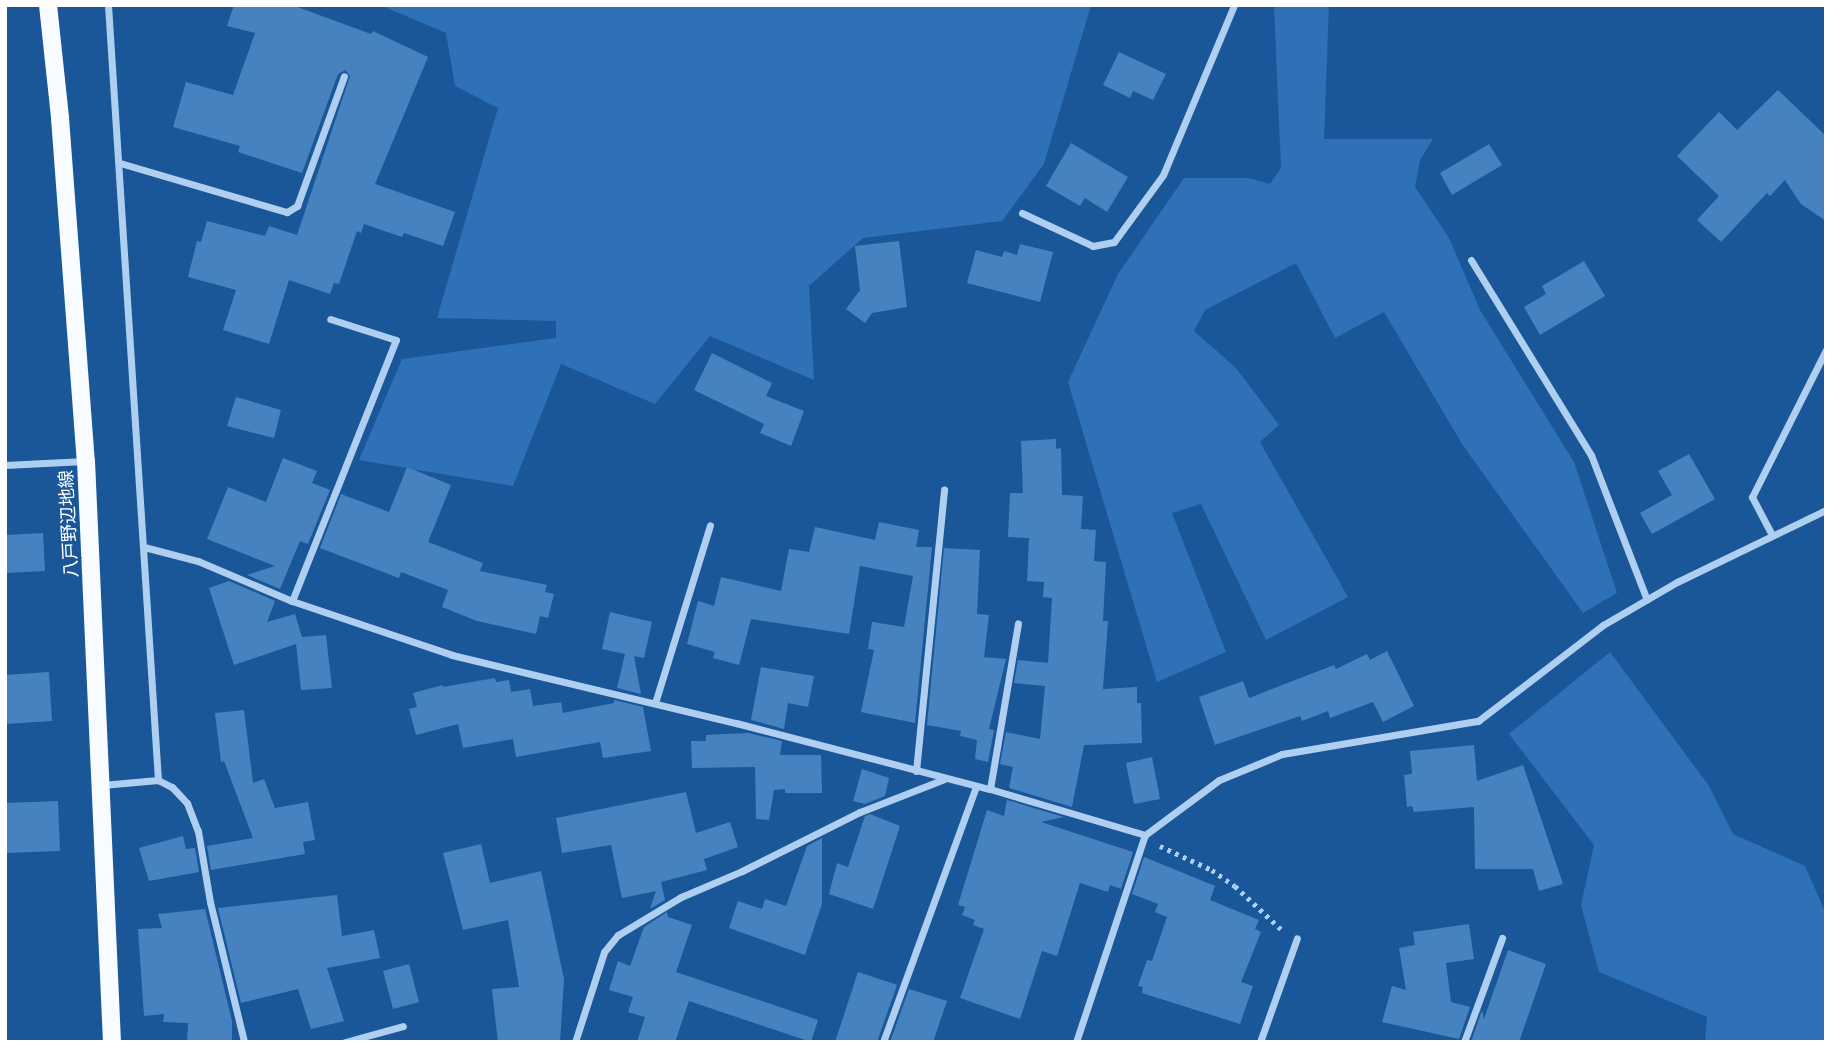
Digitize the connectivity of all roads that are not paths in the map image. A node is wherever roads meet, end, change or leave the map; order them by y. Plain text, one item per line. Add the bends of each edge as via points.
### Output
1 (48, 5) edge
2 (108, 5) edge
3 (1234, 5) edge
4 (344, 76) dead end
5 (120, 163) junction
6 (1022, 213) dead end
7 (1471, 260) dead end
8 (330, 319) dead end
9 (1826, 350) edge
10 (86, 461) junction
11 (5, 465) edge
12 (944, 489) dead end
13 (1826, 510) edge
14 (710, 525) dead end
15 (1772, 535) junction
16 (144, 547) junction
17 (1647, 600) junction
18 (292, 601) junction
19 (1018, 623) dead end
20 (655, 703) junction
21 (916, 771) junction
22 (158, 779) junction
23 (945, 779) junction
24 (103, 785) junction
25 (976, 787) junction
26 (990, 789) junction
27 (1145, 835) junction
28 (1297, 938) road end
29 (1502, 938) dead end
30 (403, 1026) dead end
31 (112, 1042) edge
32 (244, 1042) edge
33 (345, 1042) edge
34 (575, 1042) edge
35 (883, 1042) edge
36 (1076, 1042) edge
37 (1260, 1042) edge
38 (1464, 1042) edge

1 - 10 main road, 八戸野辺地線
2 - 5 street
3 - 6 street via 1163,175 1114,242 1093,246
4 - 5 street via 297,206 287,212
5 - 16 street
7 - 17 street via 1591,455
8 - 18 street via 396,340
9 - 15 street via 1752,497
10 - 11 street
10 - 24 main road, 八戸野辺地線
12 - 21 street
13 - 15 street
14 - 20 street
15 - 17 street
16 - 18 street via 198,561
16 - 22 street
17 - 27 street via 1603,625 1478,721 1282,754 1219,780
18 - 20 street via 452,655
19 - 26 street
20 - 21 street
21 - 23 street
22 - 24 street
22 - 32 street via 187,803 198,831
23 - 25 street
23 - 34 street via 860,812 681,897 618,935 604,952
24 - 31 main road, 八戸野辺地線
25 - 26 street
25 - 35 street
26 - 27 street
27 - 36 street
28 - 37 street
29 - 38 street
30 - 33 street

